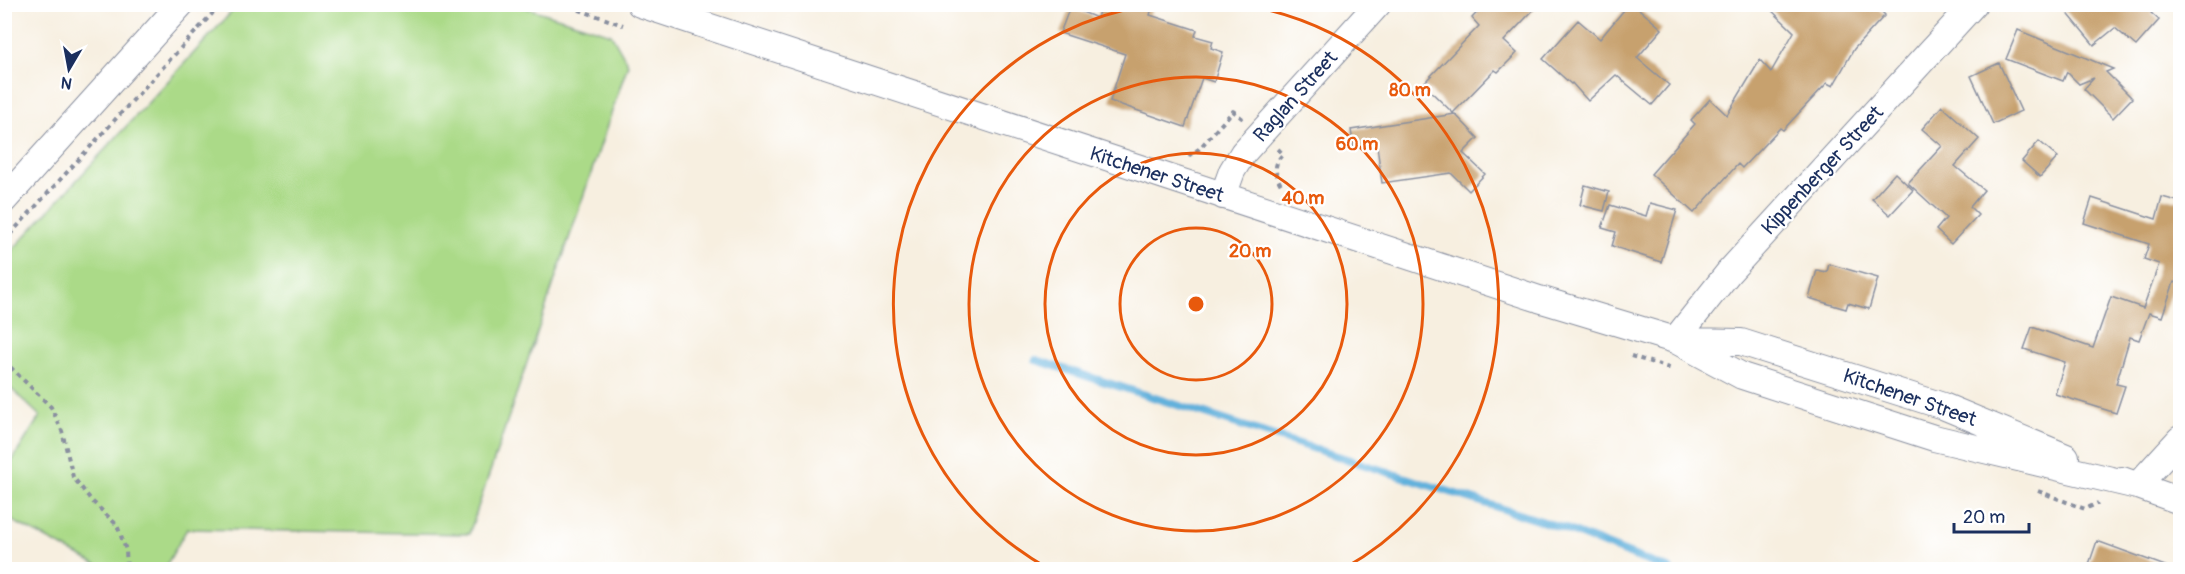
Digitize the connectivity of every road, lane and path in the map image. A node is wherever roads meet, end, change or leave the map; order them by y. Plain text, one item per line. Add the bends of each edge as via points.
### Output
1 (181, 4) edge
2 (220, 4) edge
3 (640, 4) edge
4 (1378, 4) edge
5 (1974, 4) edge
6 (1223, 196) junction
7 (4, 200) edge
8 (4, 241) edge
9 (1676, 340) junction
10 (4, 361) edge
11 (2181, 439) edge
12 (2137, 486) junction
13 (2181, 501) edge
14 (127, 570) edge

1 - 7 street
2 - 8 path
3 - 6 street, Kitchener Street
4 - 6 street, Raglan Street via 1243,153
5 - 9 street, Kippenberger Street via 1729,272
6 - 9 street, Kitchener Street
9 - 12 street, Kitchener Street via 1742,376 1934,438
9 - 12 street, Kitchener Street via 1741,342 1932,402
10 - 14 path via 51,407 62,431 73,477 117,525 126,550
11 - 12 street
12 - 13 street, Kitchener Street

